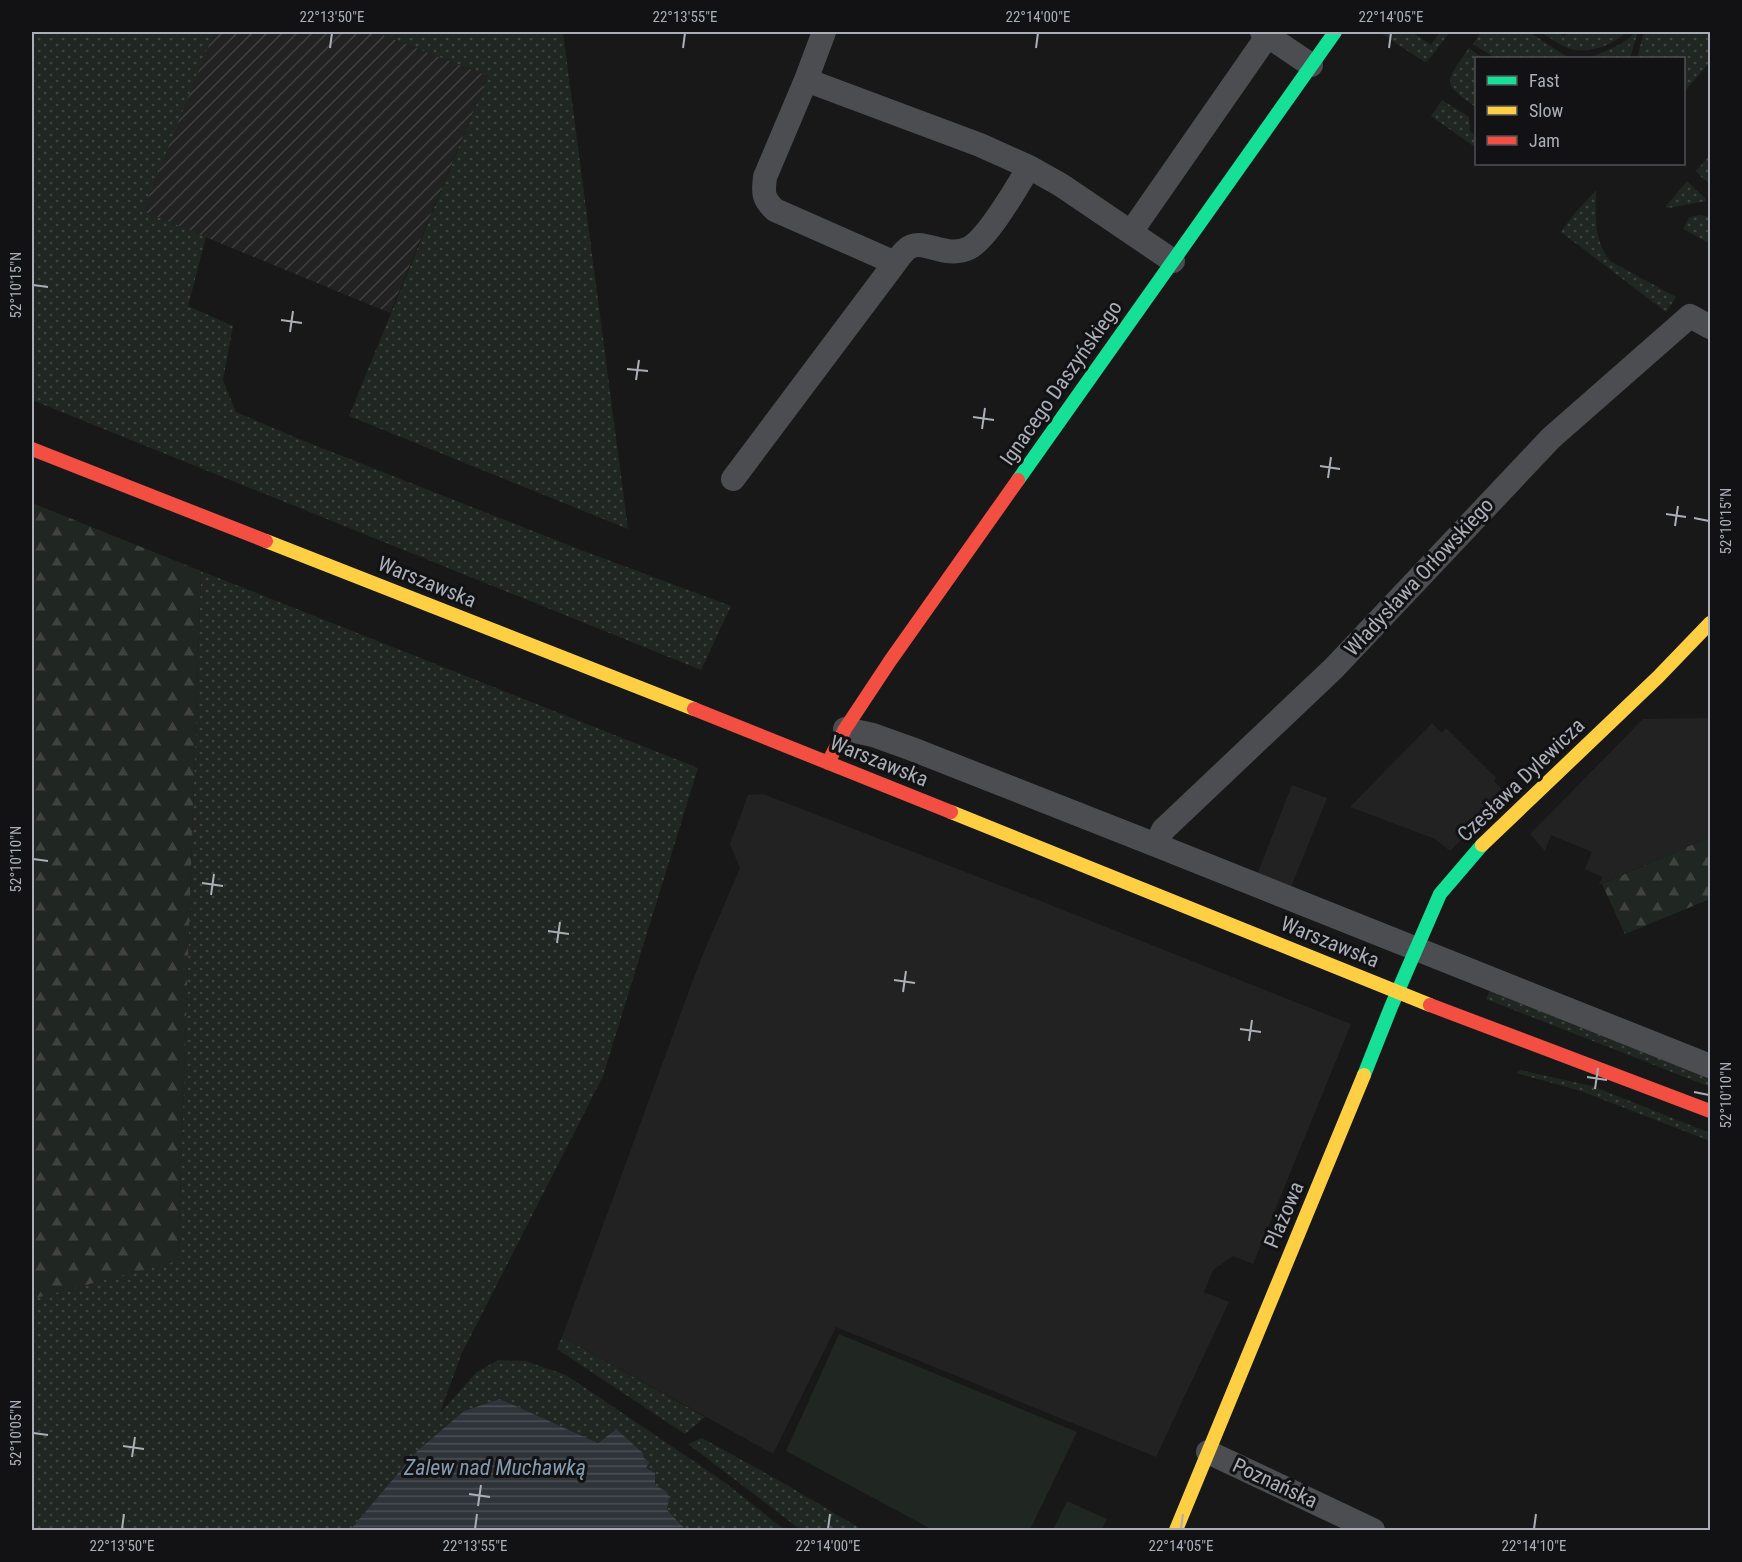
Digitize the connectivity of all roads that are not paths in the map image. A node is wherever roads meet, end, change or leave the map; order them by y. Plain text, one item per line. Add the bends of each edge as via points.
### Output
1 (824, 32) edge
2 (1335, 32) edge
3 (1265, 34) edge
4 (1311, 66) junction
5 (806, 80) junction
6 (1029, 167) junction
7 (1131, 232) junction
8 (1173, 261) junction
9 (895, 263) junction
10 (1700, 322) edge
11 (32, 449) edge
12 (733, 479) dead end
13 (1710, 623) edge
14 (845, 729) junction
15 (828, 763) junction
16 (1156, 845) junction
17 (1416, 948) junction
18 (1397, 992) junction
19 (1710, 1066) edge
20 (1710, 1111) edge
21 (1208, 1452) junction
22 (1176, 1530) edge
23 (1373, 1530) edge

1 - 5 street
2 - 4 street, Ignacego Daszyńskiego
3 - 4 street
3 - 7 street
4 - 8 street, Ignacego Daszyńskiego
5 - 6 street
5 - 9 street via 765,177 766,202 775,210
6 - 7 street
6 - 9 street via 980,240 962,250 945,252 914,245
7 - 8 street
8 - 14 street, Ignacego Daszyńskiego
9 - 12 street
10 - 16 street, Władysława Orłowskiego via 1551,438 1334,668 1163,830
11 - 15 street, Warszawska
13 - 17 street, Czesława Dylewicza via 1476,851 1440,894
14 - 15 street, Ignacego Daszyńskiego
14 - 16 street via 912,749
15 - 18 street, Warszawska
16 - 17 street
17 - 18 street, Czesława Dylewicza
17 - 19 street
18 - 20 street, Warszawska
18 - 21 street, Plażowa
21 - 22 street, Plażowa
21 - 23 street, Poznańska

